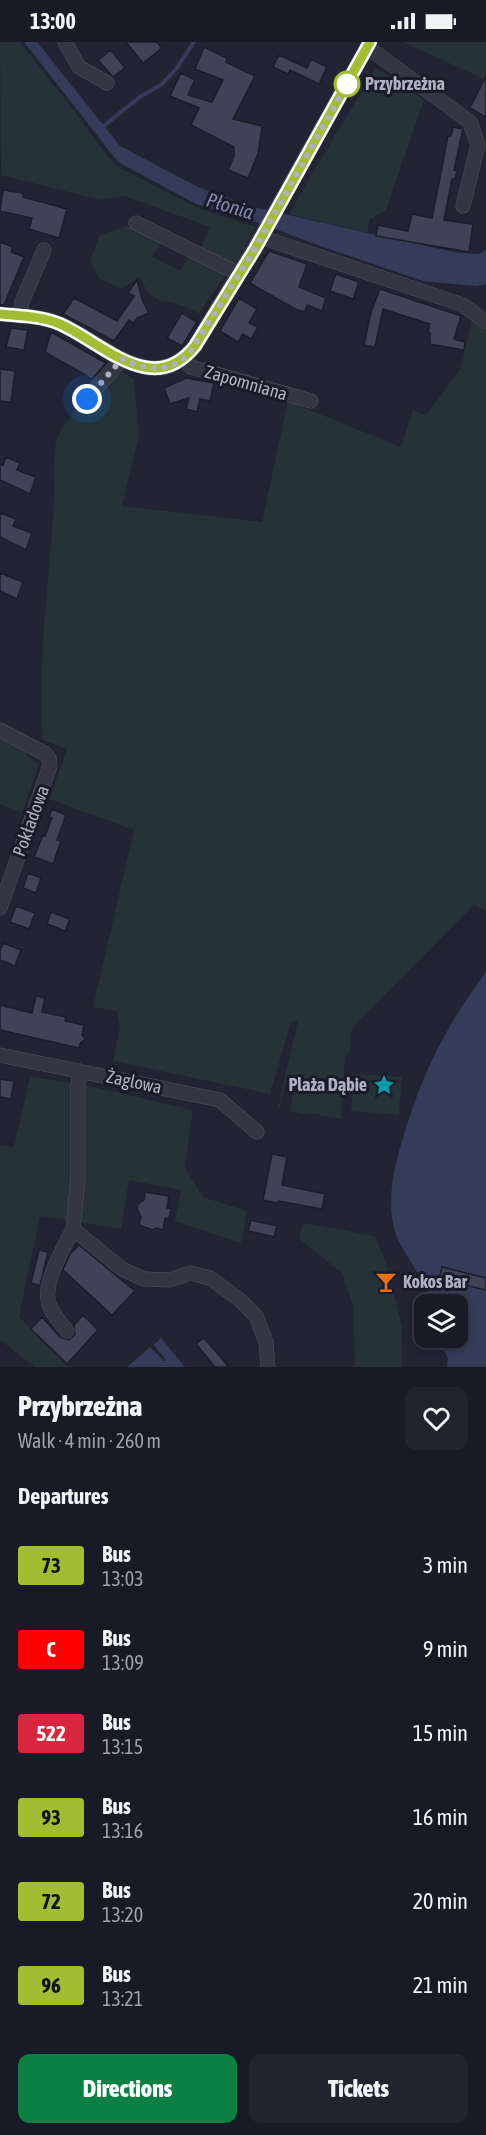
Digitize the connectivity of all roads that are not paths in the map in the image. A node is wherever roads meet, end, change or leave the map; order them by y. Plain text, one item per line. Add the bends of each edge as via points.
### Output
1 (65, 42) edge
2 (368, 45) edge
3 (107, 83) dead end
4 (482, 146) edge
5 (463, 206) dead end
6 (136, 223) dead end
7 (264, 233) junction
8 (44, 250) dead end
9 (239, 274) junction
10 (0, 314) edge
11 (19, 316) junction
12 (485, 321) edge
13 (122, 359) junction
14 (183, 359) junction
15 (311, 401) dead end
16 (82, 404) dead end
17 (0, 730) edge
18 (0, 908) edge
19 (0, 1055) edge
20 (80, 1071) junction
21 (257, 1132) dead end
22 (73, 1230) junction
23 (67, 1331) dead end
24 (268, 1367) edge

1 - 3 street via 79,67
2 - 4 street via 470,122
2 - 7 street
4 - 5 street
6 - 9 street
7 - 9 street
7 - 12 street via 463,304
8 - 11 street
9 - 14 street
10 - 11 street
11 - 13 street via 60,324
13 - 14 street via 159,369
13 - 16 street
14 - 15 street, Zapomniana via 191,367
17 - 18 street, Pokładowa via 46,755 50,763
19 - 20 street, Żaglowa
20 - 21 street, Żaglowa via 220,1100
20 - 22 street
22 - 23 street via 47,1288 49,1304
22 - 24 street via 122,1269 144,1279 170,1280 190,1273 210,1278 240,1299 256,1316 266,1342

